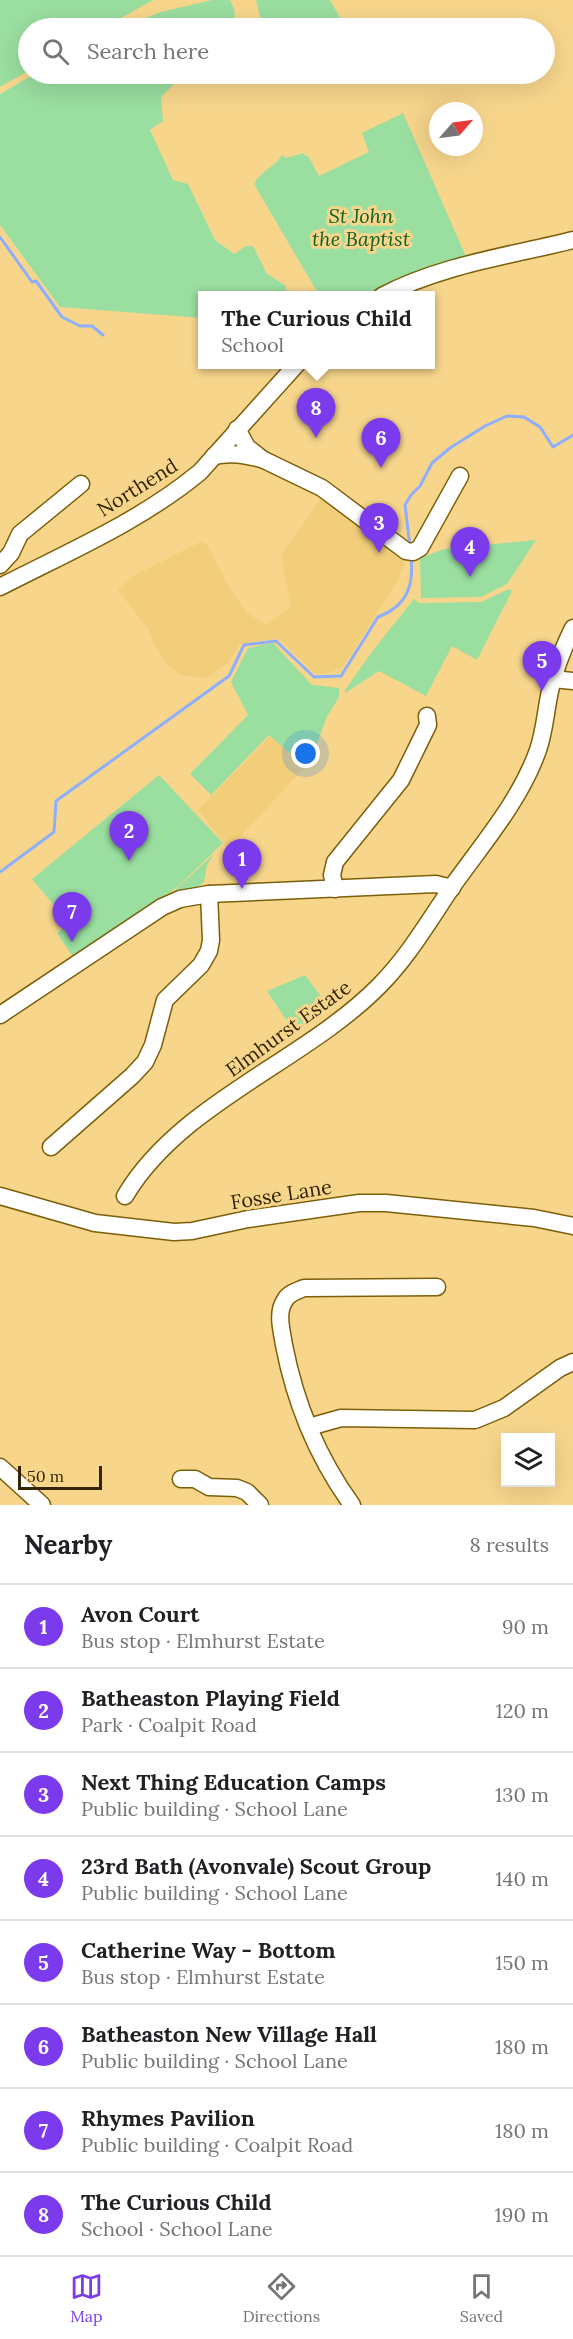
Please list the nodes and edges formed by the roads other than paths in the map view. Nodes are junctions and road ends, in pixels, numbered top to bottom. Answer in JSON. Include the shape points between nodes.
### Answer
{"nodes":[{"id":1,"x":573,"y":240,"type":"edge"},
{"id":2,"x":391,"y":291,"type":"edge"},
{"id":3,"x":292,"y":369,"type":"edge"},
{"id":4,"x":237,"y":429,"type":"junction"},
{"id":5,"x":214,"y":456,"type":"junction"},
{"id":6,"x":262,"y":459,"type":"junction"},
{"id":7,"x":460,"y":476,"type":"dead end"},
{"id":8,"x":81,"y":484,"type":"dead end"},
{"id":9,"x":0,"y":564,"type":"edge"},
{"id":10,"x":0,"y":587,"type":"edge"},
{"id":11,"x":573,"y":628,"type":"edge"},
{"id":12,"x":553,"y":679,"type":"junction"},
{"id":13,"x":573,"y":681,"type":"edge"},
{"id":14,"x":427,"y":716,"type":"dead end"},
{"id":15,"x":452,"y":888,"type":"junction"},
{"id":16,"x":335,"y":889,"type":"junction"},
{"id":17,"x":209,"y":894,"type":"junction"},
{"id":18,"x":0,"y":1015,"type":"edge"},
{"id":19,"x":51,"y":1146,"type":"dead end"},
{"id":20,"x":132,"y":1192,"type":"dead end"},
{"id":21,"x":0,"y":1196,"type":"edge"},
{"id":22,"x":573,"y":1227,"type":"edge"},
{"id":23,"x":437,"y":1287,"type":"dead end"},
{"id":24,"x":573,"y":1362,"type":"edge"},
{"id":25,"x":309,"y":1427,"type":"junction"},
{"id":26,"x":0,"y":1467,"type":"edge"},
{"id":27,"x":191,"y":1475,"type":"dead end"},
{"id":28,"x":35,"y":1503,"type":"edge"},
{"id":29,"x":260,"y":1505,"type":"edge"},
{"id":30,"x":352,"y":1505,"type":"edge"}],
"edges":[{"from":1,"to":2,"type":"street","via":[[466,265]]},
{"from":3,"to":4,"type":"street","name":"Northend"},
{"from":4,"to":5,"type":"street","name":"Northend"},
{"from":4,"to":6,"type":"street","via":[[248,447]]},
{"from":5,"to":6,"type":"street","via":[[242,454]]},
{"from":5,"to":10,"type":"street","name":"Northend","via":[[183,486],[144,512]]},
{"from":6,"to":7,"type":"street","via":[[322,488],[410,551],[420,548]]},
{"from":8,"to":9,"type":"street","via":[[20,534],[11,553]]},
{"from":11,"to":12,"type":"street","name":"Elmhurst Estate"},
{"from":12,"to":13,"type":"street"},
{"from":12,"to":15,"type":"street","name":"Elmhurst Estate","via":[[539,748],[528,775]]},
{"from":14,"to":16,"type":"street","via":[[429,725],[401,780],[335,862]]},
{"from":15,"to":16,"type":"street","via":[[436,884]]},
{"from":15,"to":20,"type":"street","name":"Elmhurst Estate","via":[[409,952],[377,988],[344,1016],[189,1125],[152,1160]]},
{"from":16,"to":17,"type":"street"},
{"from":17,"to":18,"type":"street","via":[[180,898],[162,907]]},
{"from":17,"to":19,"type":"street","via":[[209,951],[201,965],[165,1000],[145,1062]]},
{"from":21,"to":22,"type":"street","name":"Fosse Lane","via":[[95,1223],[174,1232],[358,1203],[534,1218]]},
{"from":23,"to":25,"type":"street","via":[[304,1288],[284,1301],[280,1323],[290,1373]]},
{"from":24,"to":25,"type":"street","via":[[504,1408],[475,1420],[341,1418]]},
{"from":25,"to":30,"type":"street"},
{"from":26,"to":28,"type":"street"},
{"from":27,"to":29,"type":"street","via":[[209,1487],[247,1492]]}]}
